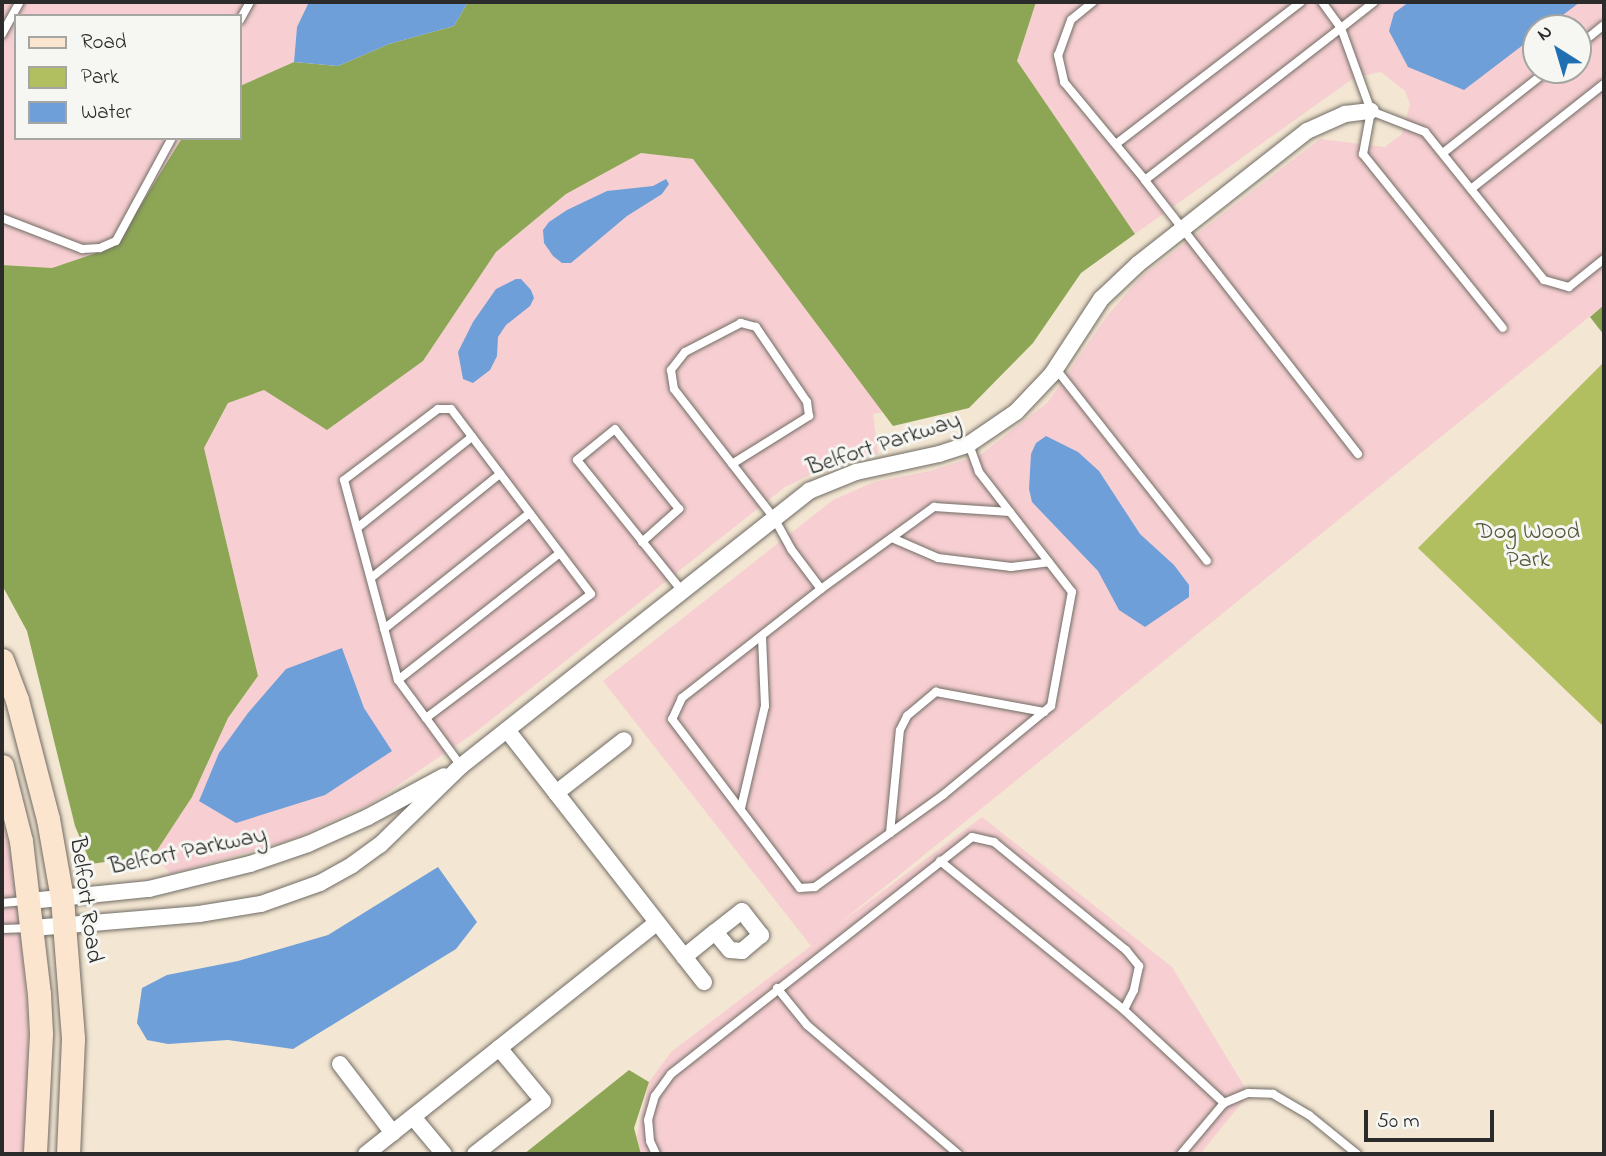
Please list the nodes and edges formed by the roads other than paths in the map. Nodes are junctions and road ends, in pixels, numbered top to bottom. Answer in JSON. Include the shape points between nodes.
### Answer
{"nodes":[{"id":1,"x":20,"y":2,"type":"edge"},
{"id":2,"x":1093,"y":2,"type":"edge"},
{"id":3,"x":1301,"y":2,"type":"edge"},
{"id":4,"x":1322,"y":2,"type":"edge"},
{"id":5,"x":1374,"y":2,"type":"edge"},
{"id":6,"x":1341,"y":28,"type":"junction"},
{"id":7,"x":2,"y":34,"type":"edge"},
{"id":8,"x":1530,"y":84,"type":"edge"},
{"id":9,"x":1604,"y":84,"type":"edge"},
{"id":10,"x":1371,"y":111,"type":"junction"},
{"id":11,"x":171,"y":140,"type":"edge"},
{"id":12,"x":1116,"y":144,"type":"junction"},
{"id":13,"x":1443,"y":153,"type":"junction"},
{"id":14,"x":1145,"y":180,"type":"junction"},
{"id":15,"x":1471,"y":189,"type":"junction"},
{"id":16,"x":2,"y":218,"type":"edge"},
{"id":17,"x":1182,"y":229,"type":"junction"},
{"id":18,"x":1604,"y":259,"type":"edge"},
{"id":19,"x":1503,"y":328,"type":"dead end"},
{"id":20,"x":1056,"y":369,"type":"junction"},
{"id":21,"x":472,"y":437,"type":"junction"},
{"id":22,"x":968,"y":444,"type":"junction"},
{"id":23,"x":1358,"y":454,"type":"dead end"},
{"id":24,"x":732,"y":464,"type":"junction"},
{"id":25,"x":500,"y":474,"type":"junction"},
{"id":26,"x":1010,"y":512,"type":"junction"},
{"id":27,"x":530,"y":513,"type":"junction"},
{"id":28,"x":774,"y":518,"type":"junction"},
{"id":29,"x":357,"y":528,"type":"junction"},
{"id":30,"x":892,"y":538,"type":"junction"},
{"id":31,"x":642,"y":541,"type":"junction"},
{"id":32,"x":559,"y":553,"type":"junction"},
{"id":33,"x":1207,"y":561,"type":"dead end"},
{"id":34,"x":1049,"y":562,"type":"junction"},
{"id":35,"x":371,"y":578,"type":"junction"},
{"id":36,"x":821,"y":589,"type":"junction"},
{"id":37,"x":681,"y":591,"type":"junction"},
{"id":38,"x":384,"y":629,"type":"junction"},
{"id":39,"x":762,"y":638,"type":"junction"},
{"id":40,"x":2,"y":660,"type":"edge"},
{"id":41,"x":398,"y":680,"type":"junction"},
{"id":42,"x":1044,"y":712,"type":"junction"},
{"id":43,"x":426,"y":719,"type":"junction"},
{"id":44,"x":507,"y":730,"type":"junction"},
{"id":45,"x":624,"y":740,"type":"dead end"},
{"id":46,"x":2,"y":766,"type":"edge"},
{"id":47,"x":461,"y":766,"type":"junction"},
{"id":48,"x":556,"y":793,"type":"junction"},
{"id":49,"x":741,"y":808,"type":"junction"},
{"id":50,"x":890,"y":833,"type":"junction"},
{"id":51,"x":940,"y":861,"type":"junction"},
{"id":52,"x":62,"y":898,"type":"junction"},
{"id":53,"x":30,"y":901,"type":"junction"},
{"id":54,"x":2,"y":904,"type":"edge"},
{"id":55,"x":656,"y":923,"type":"junction"},
{"id":56,"x":66,"y":925,"type":"junction"},
{"id":57,"x":33,"y":928,"type":"junction"},
{"id":58,"x":2,"y":929,"type":"edge"},
{"id":59,"x":715,"y":932,"type":"dead end"},
{"id":60,"x":684,"y":957,"type":"junction"},
{"id":61,"x":704,"y":982,"type":"dead end"},
{"id":62,"x":777,"y":988,"type":"junction"},
{"id":63,"x":1124,"y":1010,"type":"junction"},
{"id":64,"x":499,"y":1048,"type":"junction"},
{"id":65,"x":340,"y":1064,"type":"dead end"},
{"id":66,"x":1224,"y":1103,"type":"junction"},
{"id":67,"x":413,"y":1117,"type":"junction"},
{"id":68,"x":393,"y":1133,"type":"junction"},
{"id":69,"x":35,"y":1154,"type":"edge"},
{"id":70,"x":68,"y":1154,"type":"edge"},
{"id":71,"x":366,"y":1154,"type":"edge"},
{"id":72,"x":444,"y":1154,"type":"edge"},
{"id":73,"x":475,"y":1154,"type":"edge"},
{"id":74,"x":656,"y":1154,"type":"edge"},
{"id":75,"x":958,"y":1154,"type":"edge"},
{"id":76,"x":1181,"y":1154,"type":"edge"},
{"id":77,"x":1357,"y":1154,"type":"edge"}],
"edges":[{"from":1,"to":7,"type":"lane"},
{"from":2,"to":12,"type":"lane","via":[[1071,20],[1058,55],[1065,82]]},
{"from":3,"to":12,"type":"lane"},
{"from":4,"to":6,"type":"lane"},
{"from":5,"to":6,"type":"lane"},
{"from":6,"to":10,"type":"lane"},
{"from":6,"to":14,"type":"lane"},
{"from":8,"to":13,"type":"lane"},
{"from":9,"to":15,"type":"lane"},
{"from":10,"to":13,"type":"lane","via":[[1426,132]]},
{"from":10,"to":17,"type":"street","name":"Belfort Parkway","via":[[1345,114],[1307,131]]},
{"from":10,"to":19,"type":"lane","via":[[1363,155]]},
{"from":11,"to":16,"type":"lane","via":[[116,241],[82,249]]},
{"from":12,"to":14,"type":"lane"},
{"from":13,"to":15,"type":"lane"},
{"from":14,"to":17,"type":"lane"},
{"from":15,"to":18,"type":"lane","via":[[1544,280],[1569,287]]},
{"from":17,"to":20,"type":"street","name":"Belfort Parkway","via":[[1101,299]]},
{"from":17,"to":23,"type":"lane"},
{"from":20,"to":22,"type":"street","name":"Belfort Parkway","via":[[1016,412]]},
{"from":20,"to":33,"type":"lane"},
{"from":21,"to":25,"type":"lane"},
{"from":21,"to":29,"type":"lane"},
{"from":21,"to":29,"type":"lane","via":[[451,410],[438,409],[344,480]]},
{"from":22,"to":26,"type":"lane","via":[[979,472]]},
{"from":22,"to":28,"type":"street","name":"Belfort Parkway","via":[[829,481]]},
{"from":24,"to":24,"type":"lane","via":[[674,389],[671,370],[685,352],[741,323],[756,327],[807,402],[809,416]]},
{"from":24,"to":28,"type":"lane"},
{"from":25,"to":27,"type":"lane"},
{"from":25,"to":35,"type":"lane"},
{"from":26,"to":30,"type":"lane","via":[[934,507]]},
{"from":26,"to":34,"type":"lane"},
{"from":27,"to":32,"type":"lane"},
{"from":27,"to":38,"type":"lane"},
{"from":28,"to":36,"type":"lane"},
{"from":28,"to":37,"type":"street","name":"Belfort Parkway"},
{"from":29,"to":35,"type":"lane"},
{"from":30,"to":34,"type":"lane","via":[[938,558],[1011,567]]},
{"from":30,"to":36,"type":"lane"},
{"from":31,"to":31,"type":"lane","via":[[577,460],[615,429],[678,509]]},
{"from":31,"to":37,"type":"lane"},
{"from":32,"to":41,"type":"lane"},
{"from":32,"to":43,"type":"lane","via":[[591,594]]},
{"from":34,"to":42,"type":"lane","via":[[1072,592],[1051,706]]},
{"from":35,"to":38,"type":"lane"},
{"from":36,"to":39,"type":"lane"},
{"from":37,"to":44,"type":"street","name":"Belfort Parkway"},
{"from":38,"to":41,"type":"lane"},
{"from":39,"to":49,"type":"lane","via":[[765,706]]},
{"from":39,"to":49,"type":"lane","via":[[682,698],[671,719]]},
{"from":40,"to":52,"type":"street","name":"Belfort Road","via":[[48,819]]},
{"from":41,"to":43,"type":"lane"},
{"from":42,"to":50,"type":"lane"},
{"from":42,"to":50,"type":"lane","via":[[936,692],[907,716],[900,730]]},
{"from":43,"to":47,"type":"lane"},
{"from":44,"to":47,"type":"street","name":"Belfort Parkway"},
{"from":44,"to":48,"type":"street"},
{"from":45,"to":48,"type":"street"},
{"from":46,"to":53,"type":"street"},
{"from":47,"to":52,"type":"street","name":"Belfort Parkway","via":[[368,817],[279,855],[149,888]]},
{"from":47,"to":56,"type":"street","name":"Belfort Parkway","via":[[380,845],[293,895],[200,914]]},
{"from":48,"to":55,"type":"street"},
{"from":49,"to":50,"type":"lane","via":[[800,888],[815,887]]},
{"from":51,"to":62,"type":"lane"},
{"from":51,"to":63,"type":"lane"},
{"from":51,"to":63,"type":"lane","via":[[972,837],[994,842],[1126,950],[1139,966]]},
{"from":52,"to":53,"type":"street","name":"Belfort Parkway"},
{"from":52,"to":56,"type":"street","name":"Belfort Road"},
{"from":53,"to":54,"type":"lane"},
{"from":53,"to":57,"type":"street"},
{"from":55,"to":60,"type":"street"},
{"from":55,"to":64,"type":"street"},
{"from":56,"to":57,"type":"street","name":"Belfort Parkway"},
{"from":56,"to":70,"type":"street","name":"Belfort Road","via":[[74,1050]]},
{"from":57,"to":58,"type":"lane"},
{"from":57,"to":69,"type":"street","via":[[41,1034]]},
{"from":59,"to":60,"type":"street"},
{"from":60,"to":61,"type":"street"},
{"from":62,"to":74,"type":"lane","via":[[671,1074],[655,1096],[648,1120]]},
{"from":62,"to":75,"type":"lane","via":[[807,1025]]},
{"from":63,"to":66,"type":"lane"},
{"from":64,"to":67,"type":"street"},
{"from":64,"to":73,"type":"street","via":[[543,1101]]},
{"from":65,"to":68,"type":"street"},
{"from":66,"to":76,"type":"lane"},
{"from":66,"to":77,"type":"lane","via":[[1248,1093],[1273,1094],[1309,1115]]},
{"from":67,"to":68,"type":"street"},
{"from":67,"to":72,"type":"street"},
{"from":68,"to":71,"type":"street"}]}
